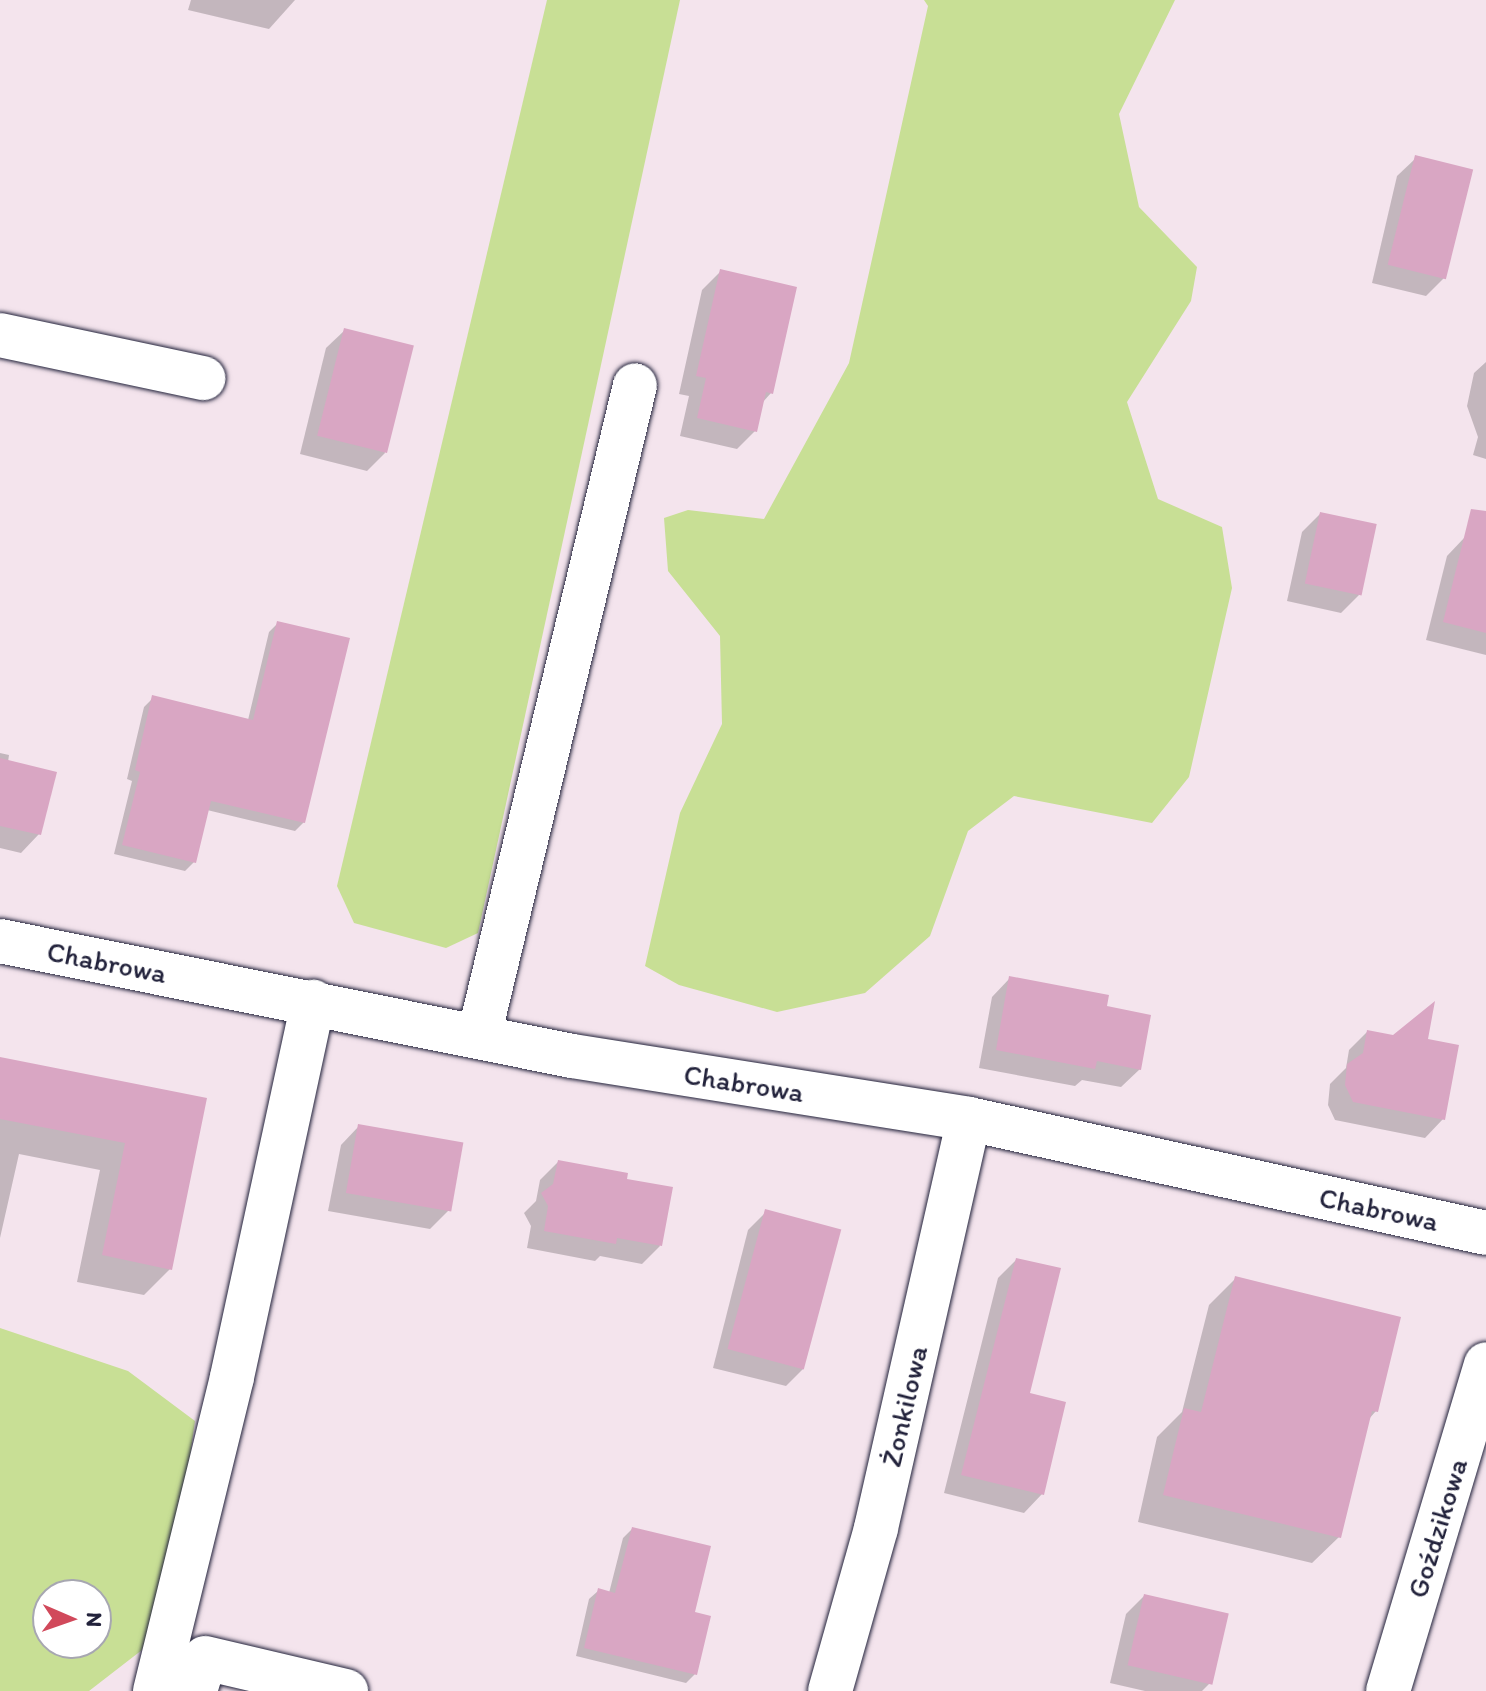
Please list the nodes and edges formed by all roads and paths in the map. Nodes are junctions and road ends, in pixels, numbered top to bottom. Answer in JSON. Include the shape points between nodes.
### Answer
{"nodes":[{"id":1,"x":0,"y":335,"type":"edge"},
{"id":2,"x":203,"y":378,"type":"dead end"},
{"id":3,"x":635,"y":385,"type":"dead end"},
{"id":4,"x":0,"y":941,"type":"edge"},
{"id":5,"x":313,"y":1002,"type":"junction"},
{"id":6,"x":479,"y":1036,"type":"junction"},
{"id":7,"x":969,"y":1119,"type":"junction"},
{"id":8,"x":1486,"y":1233,"type":"edge"},
{"id":9,"x":1486,"y":1364,"type":"edge"},
{"id":10,"x":155,"y":1691,"type":"edge"},
{"id":11,"x":195,"y":1691,"type":"edge"},
{"id":12,"x":346,"y":1691,"type":"edge"},
{"id":13,"x":830,"y":1691,"type":"edge"},
{"id":14,"x":1388,"y":1691,"type":"edge"}],
"edges":[{"from":1,"to":2,"type":"street"},
{"from":3,"to":6,"type":"street"},
{"from":4,"to":5,"type":"street","name":"Chabrowa"},
{"from":5,"to":6,"type":"street","name":"Chabrowa"},
{"from":5,"to":10,"type":"street","via":[[232,1377]]},
{"from":6,"to":7,"type":"street","name":"Chabrowa","via":[[572,1056]]},
{"from":7,"to":8,"type":"street","name":"Chabrowa"},
{"from":7,"to":13,"type":"street","name":"Żonkilowa","via":[[876,1528]]},
{"from":9,"to":14,"type":"street","name":"Goździkowa"},
{"from":11,"to":12,"type":"street","via":[[205,1658]]}]}
